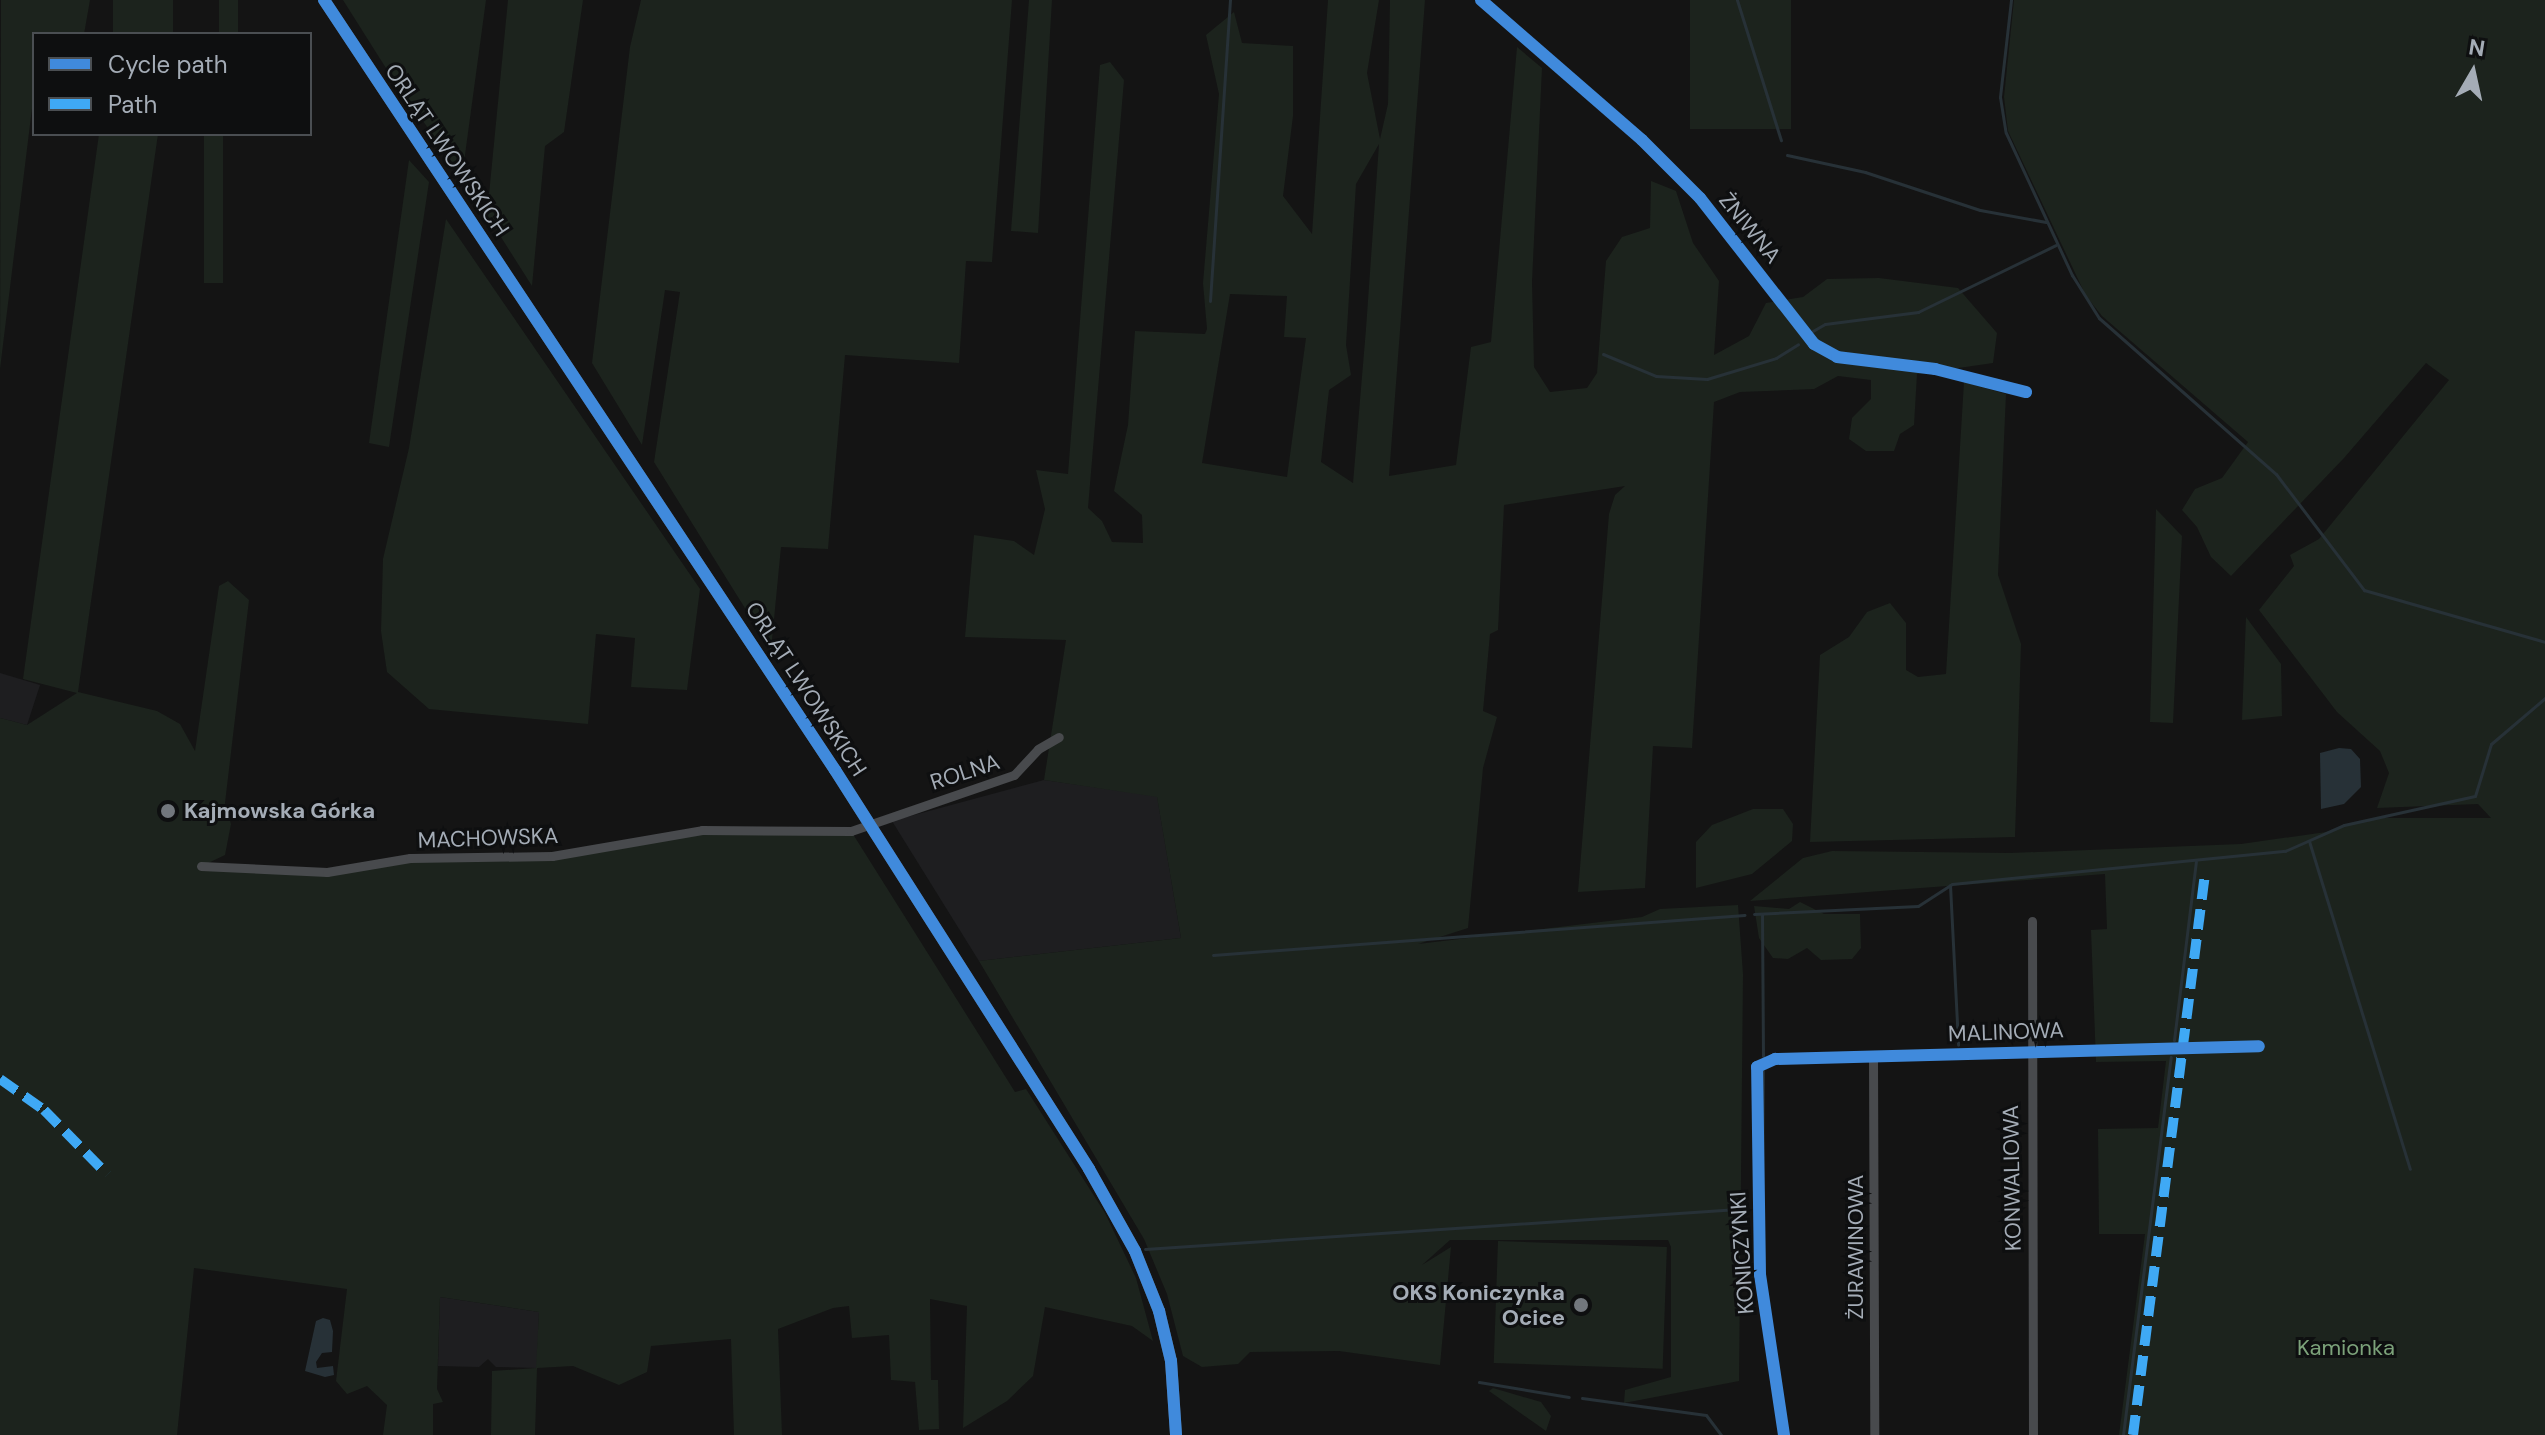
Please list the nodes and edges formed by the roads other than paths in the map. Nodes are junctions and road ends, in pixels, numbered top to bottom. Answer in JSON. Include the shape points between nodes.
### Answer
{"nodes":[{"id":1,"x":324,"y":0,"type":"edge"},
{"id":2,"x":1481,"y":0,"type":"edge"},
{"id":3,"x":2026,"y":392,"type":"dead end"},
{"id":4,"x":1059,"y":737,"type":"dead end"},
{"id":5,"x":869,"y":823,"type":"junction"},
{"id":6,"x":201,"y":866,"type":"dead end"},
{"id":7,"x":2032,"y":921,"type":"dead end"},
{"id":8,"x":2259,"y":1046,"type":"dead end"},
{"id":9,"x":2029,"y":1051,"type":"junction"},
{"id":10,"x":1873,"y":1058,"type":"junction"},
{"id":11,"x":1757,"y":1067,"type":"joint"},
{"id":12,"x":1176,"y":1435,"type":"edge"},
{"id":13,"x":1784,"y":1435,"type":"edge"},
{"id":14,"x":1874,"y":1435,"type":"edge"},
{"id":15,"x":2033,"y":1435,"type":"edge"}],
"edges":[{"from":1,"to":5,"type":"street","name":"ORLĄT LWOWSKICH"},
{"from":2,"to":3,"type":"street","name":"ŻNIWNA","via":[[1642,140],[1700,198],[1814,344],[1837,357],[1935,369]]},
{"from":4,"to":5,"type":"street","name":"ROLNA","via":[[1038,749],[1014,775]]},
{"from":5,"to":6,"type":"street","name":"MACHOWSKA","via":[[851,831],[702,830],[552,856],[410,858],[327,872]]},
{"from":5,"to":12,"type":"street","name":"ORLĄT LWOWSKICH","via":[[1041,1090],[1135,1251],[1167,1339]]},
{"from":7,"to":9,"type":"street","name":"KONWALIOWA"},
{"from":8,"to":9,"type":"street","name":"MALINOWA"},
{"from":9,"to":10,"type":"street","name":"MALINOWA"},
{"from":9,"to":15,"type":"street","name":"KONWALIOWA"},
{"from":10,"to":11,"type":"street","name":"MALINOWA","via":[[1775,1059]]},
{"from":10,"to":14,"type":"street","name":"ŻURAWINOWA"},
{"from":11,"to":13,"type":"street","name":"KONICZYNKI","via":[[1760,1275]]}]}
